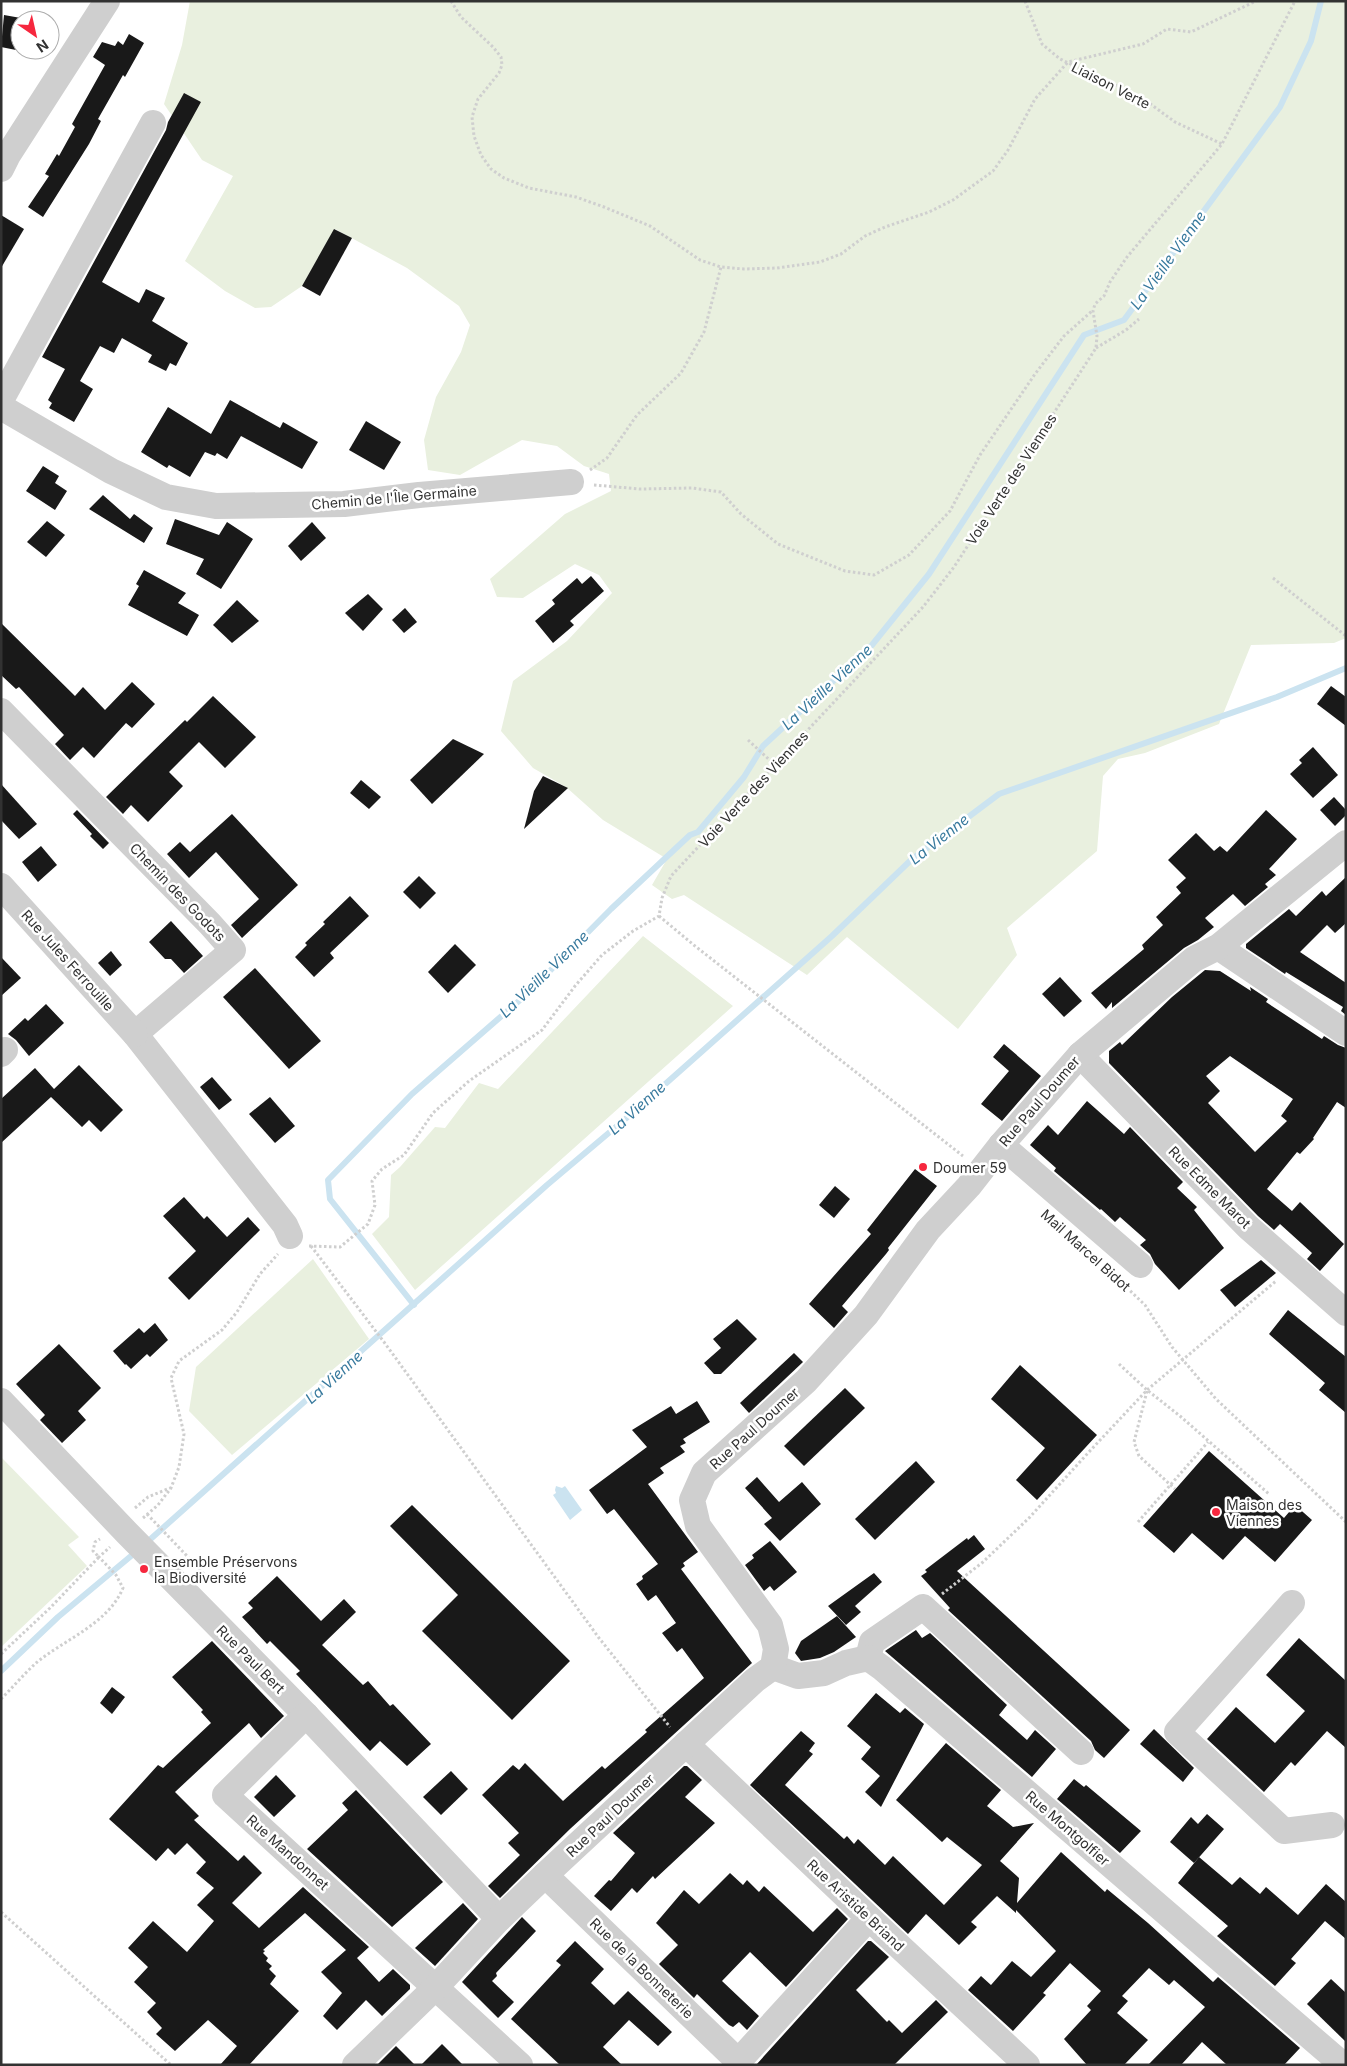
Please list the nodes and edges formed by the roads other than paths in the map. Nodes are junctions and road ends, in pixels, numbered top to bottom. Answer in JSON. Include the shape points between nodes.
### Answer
{"nodes":[{"id":1,"x":107,"y":1,"type":"edge"},
{"id":2,"x":153,"y":123,"type":"dead end"},
{"id":3,"x":1,"y":169,"type":"edge"},
{"id":4,"x":1,"y":400,"type":"edge"},
{"id":5,"x":1,"y":407,"type":"edge"},
{"id":6,"x":571,"y":482,"type":"road end"},
{"id":7,"x":1,"y":711,"type":"edge"},
{"id":8,"x":1346,"y":843,"type":"edge"},
{"id":9,"x":1,"y":886,"type":"edge"},
{"id":10,"x":1218,"y":947,"type":"junction"},
{"id":11,"x":1346,"y":1033,"type":"edge"},
{"id":12,"x":135,"y":1034,"type":"junction"},
{"id":13,"x":1080,"y":1055,"type":"junction"},
{"id":14,"x":1001,"y":1145,"type":"junction"},
{"id":15,"x":297,"y":1244,"type":"road end"},
{"id":16,"x":1140,"y":1266,"type":"dead end"},
{"id":17,"x":1346,"y":1313,"type":"edge"},
{"id":18,"x":1,"y":1401,"type":"edge"},
{"id":19,"x":1292,"y":1603,"type":"dead end"},
{"id":20,"x":868,"y":1658,"type":"junction"},
{"id":21,"x":773,"y":1667,"type":"junction"},
{"id":22,"x":306,"y":1715,"type":"junction"},
{"id":23,"x":686,"y":1744,"type":"junction"},
{"id":24,"x":1082,"y":1752,"type":"dead end"},
{"id":25,"x":1332,"y":1824,"type":"dead end"},
{"id":26,"x":545,"y":1875,"type":"junction"},
{"id":27,"x":869,"y":1918,"type":"junction"},
{"id":28,"x":499,"y":1920,"type":"junction"},
{"id":29,"x":436,"y":1987,"type":"junction"},
{"id":30,"x":736,"y":2063,"type":"edge"},
{"id":31,"x":355,"y":2065,"type":"edge"},
{"id":32,"x":520,"y":2065,"type":"edge"},
{"id":33,"x":1027,"y":2065,"type":"edge"},
{"id":34,"x":1343,"y":2065,"type":"edge"}],
"edges":[{"from":1,"to":3,"type":"street"},
{"from":2,"to":4,"type":"street"},
{"from":5,"to":6,"type":"street","name":"Chemin de l'Île Germaine","via":[[111,471],[166,497],[216,506],[344,504]]},
{"from":7,"to":12,"type":"street","name":"Chemin des Godots","via":[[203,916],[232,950]]},
{"from":8,"to":10,"type":"street","name":"Rue Paul Doumer"},
{"from":9,"to":12,"type":"street","name":"Rue Jules Ferrouille"},
{"from":10,"to":11,"type":"street"},
{"from":10,"to":13,"type":"street","name":"Rue Paul Doumer","via":[[1194,960]]},
{"from":12,"to":15,"type":"street"},
{"from":13,"to":14,"type":"street","name":"Rue Paul Doumer"},
{"from":13,"to":17,"type":"street","name":"Rue Edme Marot","via":[[1248,1227]]},
{"from":14,"to":16,"type":"street"},
{"from":14,"to":21,"type":"street","name":"Rue Paul Doumer","via":[[976,1164],[969,1186],[928,1230],[866,1315],[806,1381],[704,1473],[692,1500],[698,1526],[770,1625],[776,1649]]},
{"from":18,"to":22,"type":"street","name":"Rue Paul Bert"},
{"from":19,"to":25,"type":"street","via":[[1177,1732],[1284,1831]]},
{"from":20,"to":21,"type":"street","via":[[824,1673],[798,1676]]},
{"from":20,"to":24,"type":"street","via":[[872,1642],[922,1607]]},
{"from":20,"to":34,"type":"street","name":"Rue Montgolfier"},
{"from":21,"to":23,"type":"street","name":"Rue Paul Doumer"},
{"from":22,"to":28,"type":"street","name":"Rue Paul Bert"},
{"from":22,"to":29,"type":"street","name":"Rue Mandonnet","via":[[225,1795]]},
{"from":23,"to":26,"type":"street","name":"Rue Paul Doumer"},
{"from":23,"to":27,"type":"street","name":"Rue Aristide Briand"},
{"from":26,"to":28,"type":"street","name":"Rue Paul Doumer"},
{"from":26,"to":30,"type":"street","name":"Rue de la Bonneterie"},
{"from":27,"to":30,"type":"street","name":"Rue de la Bonneterie"},
{"from":27,"to":33,"type":"street","name":"Rue Aristide Briand"},
{"from":28,"to":29,"type":"street","name":"Rue Paul Doumer"},
{"from":29,"to":31,"type":"street","name":"Rue Paul Doumer"},
{"from":29,"to":32,"type":"street"}]}
